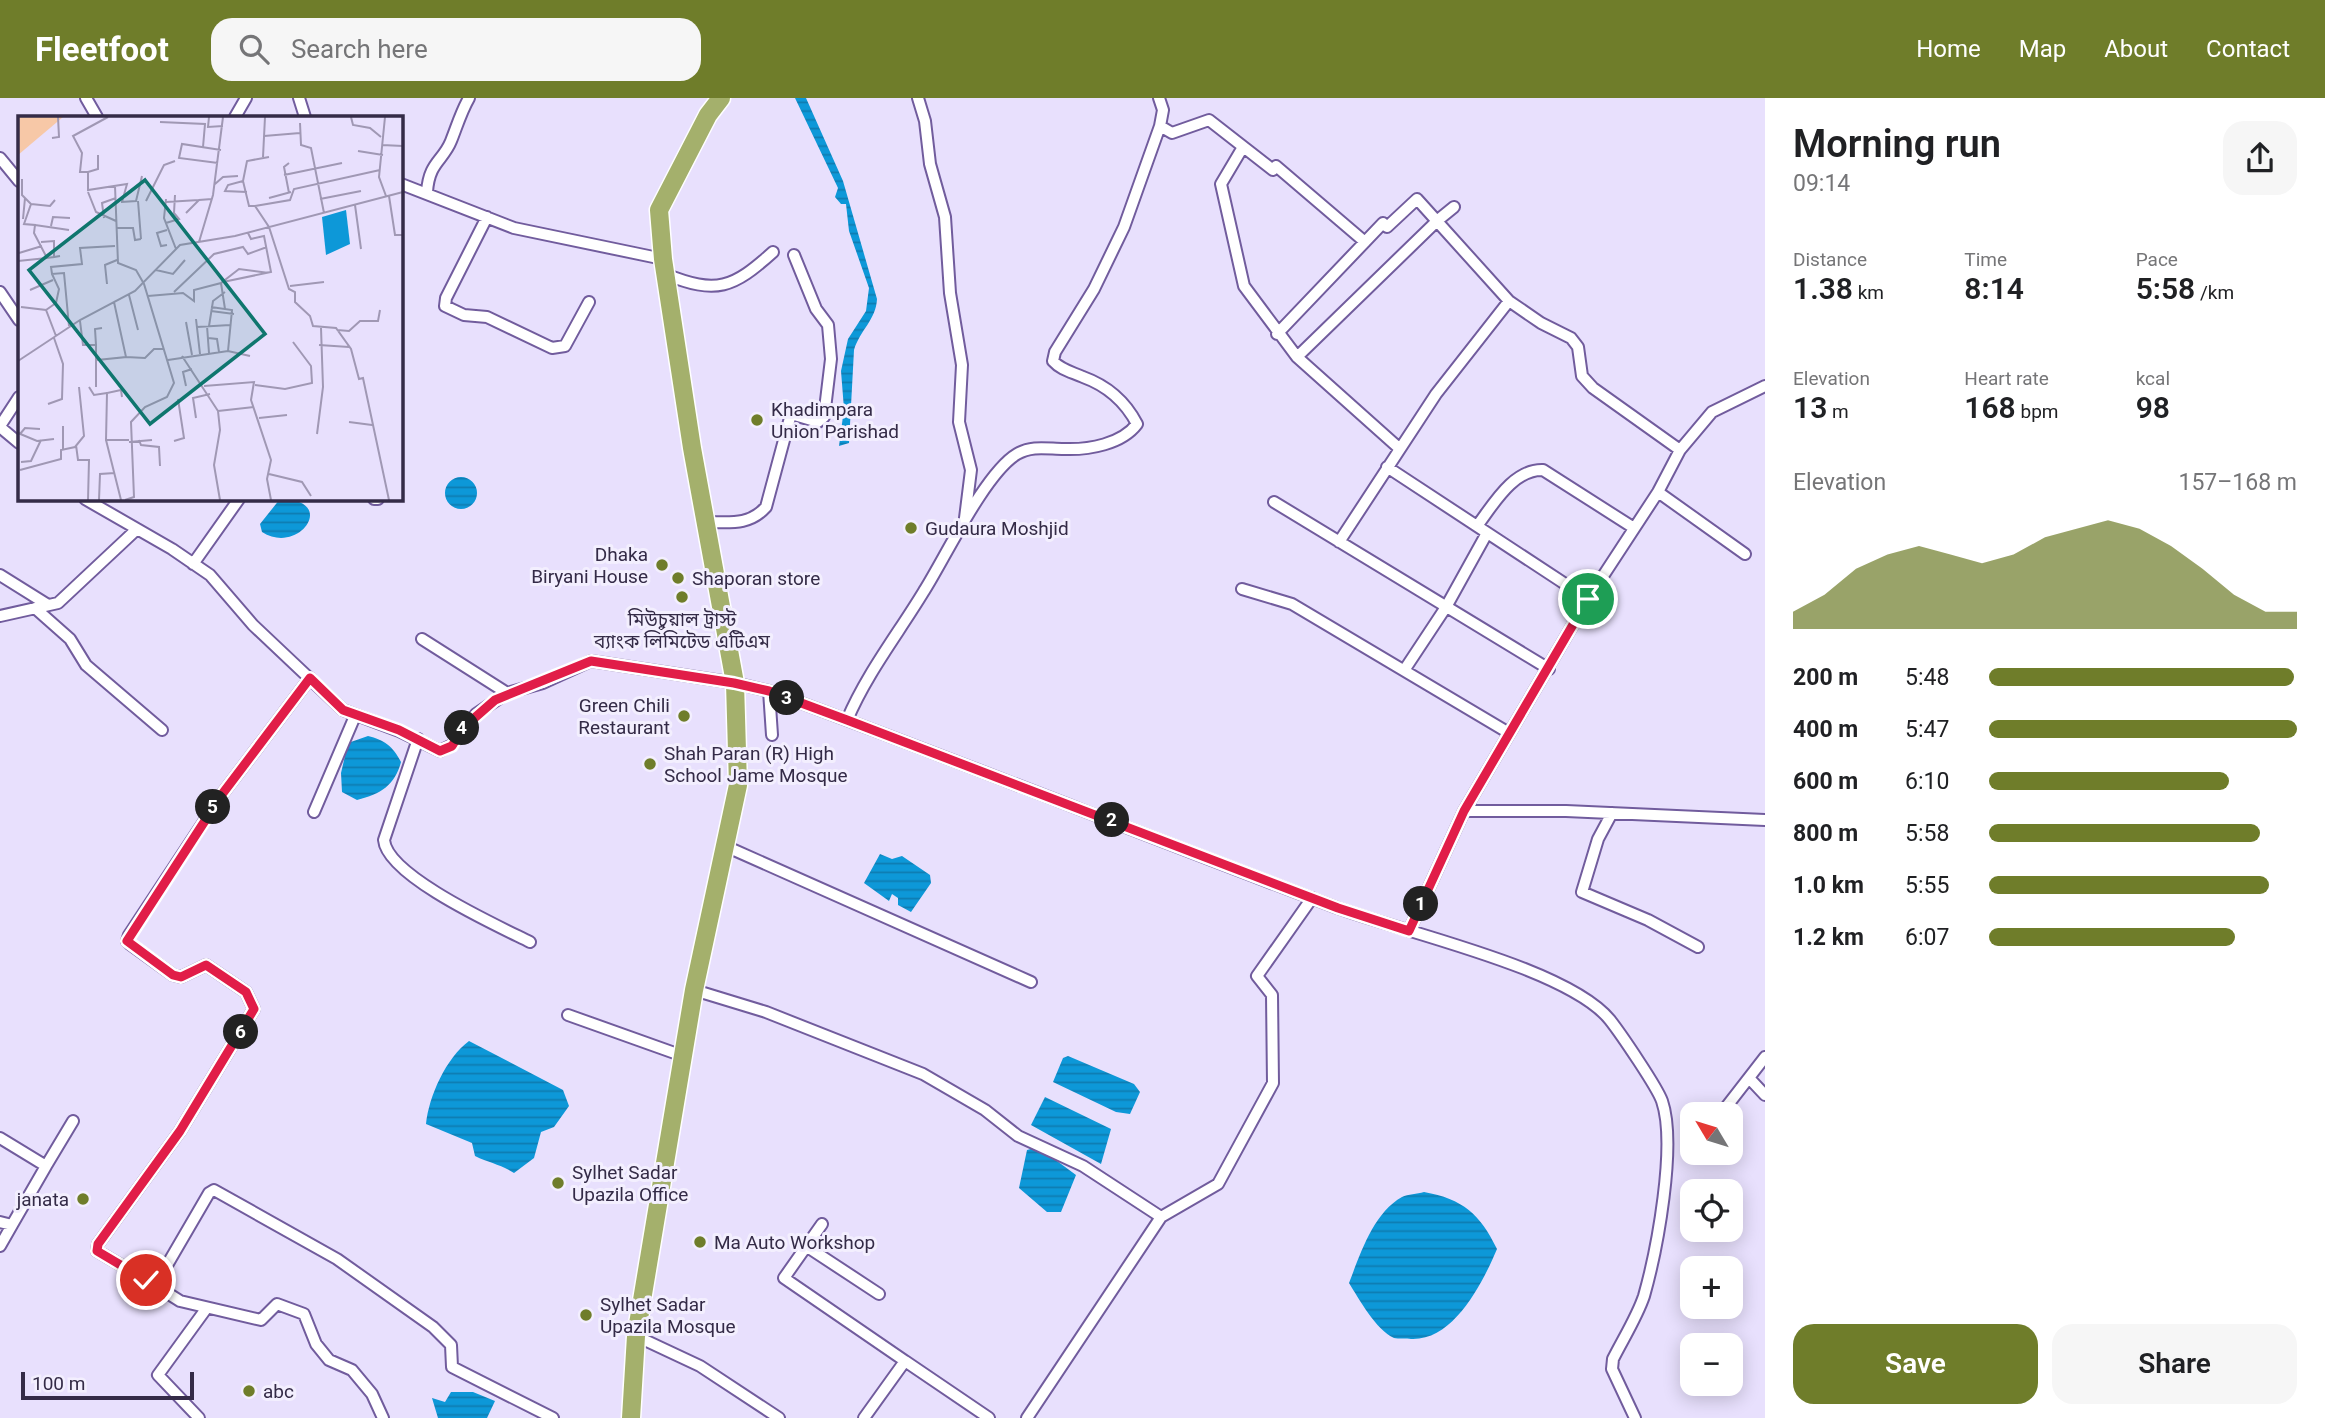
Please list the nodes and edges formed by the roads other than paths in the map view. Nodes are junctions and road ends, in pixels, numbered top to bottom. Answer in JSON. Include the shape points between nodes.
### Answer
{"nodes":[{"id":1,"x":86,"y":98,"type":"edge"},
{"id":2,"x":246,"y":98,"type":"edge"},
{"id":3,"x":299,"y":98,"type":"edge"},
{"id":4,"x":469,"y":98,"type":"edge"},
{"id":5,"x":722,"y":98,"type":"edge"},
{"id":6,"x":918,"y":98,"type":"edge"},
{"id":7,"x":1159,"y":98,"type":"edge"},
{"id":8,"x":1171,"y":98,"type":"edge"},
{"id":9,"x":1163,"y":110,"type":"junction"},
{"id":10,"x":96,"y":116,"type":"edge"},
{"id":11,"x":236,"y":116,"type":"edge"},
{"id":12,"x":305,"y":116,"type":"edge"},
{"id":13,"x":1160,"y":126,"type":"junction"},
{"id":14,"x":1242,"y":146,"type":"junction"},
{"id":15,"x":0,"y":158,"type":"edge"},
{"id":16,"x":18,"y":179,"type":"edge"},
{"id":17,"x":402,"y":184,"type":"edge"},
{"id":18,"x":427,"y":192,"type":"junction"},
{"id":19,"x":1454,"y":207,"type":"dead end"},
{"id":20,"x":487,"y":217,"type":"junction"},
{"id":21,"x":1438,"y":220,"type":"junction"},
{"id":22,"x":1365,"y":242,"type":"junction"},
{"id":23,"x":773,"y":252,"type":"dead end"},
{"id":24,"x":794,"y":255,"type":"dead end"},
{"id":25,"x":664,"y":267,"type":"junction"},
{"id":26,"x":0,"y":292,"type":"edge"},
{"id":27,"x":1509,"y":301,"type":"junction"},
{"id":28,"x":589,"y":302,"type":"dead end"},
{"id":29,"x":18,"y":319,"type":"edge"},
{"id":30,"x":1277,"y":334,"type":"junction"},
{"id":31,"x":1297,"y":357,"type":"junction"},
{"id":32,"x":1765,"y":386,"type":"edge"},
{"id":33,"x":18,"y":399,"type":"edge"},
{"id":34,"x":0,"y":426,"type":"edge"},
{"id":35,"x":18,"y":442,"type":"edge"},
{"id":36,"x":1400,"y":449,"type":"junction"},
{"id":37,"x":1680,"y":450,"type":"junction"},
{"id":38,"x":1387,"y":467,"type":"junction"},
{"id":39,"x":1658,"y":492,"type":"junction"},
{"id":40,"x":88,"y":500,"type":"edge"},
{"id":41,"x":238,"y":500,"type":"edge"},
{"id":42,"x":1274,"y":502,"type":"dead end"},
{"id":43,"x":964,"y":521,"type":"junction"},
{"id":44,"x":706,"y":522,"type":"junction"},
{"id":45,"x":1476,"y":526,"type":"junction"},
{"id":46,"x":1634,"y":528,"type":"junction"},
{"id":47,"x":137,"y":529,"type":"junction"},
{"id":48,"x":1487,"y":533,"type":"junction"},
{"id":49,"x":1339,"y":542,"type":"junction"},
{"id":50,"x":1745,"y":554,"type":"dead end"},
{"id":51,"x":193,"y":564,"type":"junction"},
{"id":52,"x":0,"y":575,"type":"edge"},
{"id":53,"x":1242,"y":589,"type":"dead end"},
{"id":54,"x":1588,"y":599,"type":"junction"},
{"id":55,"x":48,"y":605,"type":"junction"},
{"id":56,"x":1446,"y":607,"type":"junction"},
{"id":57,"x":35,"y":608,"type":"junction"},
{"id":58,"x":0,"y":617,"type":"edge"},
{"id":59,"x":422,"y":639,"type":"dead end"},
{"id":60,"x":1405,"y":669,"type":"junction"},
{"id":61,"x":1549,"y":669,"type":"junction"},
{"id":62,"x":310,"y":678,"type":"junction"},
{"id":63,"x":734,"y":683,"type":"junction"},
{"id":64,"x":769,"y":691,"type":"junction"},
{"id":65,"x":507,"y":693,"type":"junction"},
{"id":66,"x":355,"y":716,"type":"junction"},
{"id":67,"x":847,"y":720,"type":"junction"},
{"id":68,"x":162,"y":730,"type":"dead end"},
{"id":69,"x":1508,"y":733,"type":"junction"},
{"id":70,"x":772,"y":735,"type":"dead end"},
{"id":71,"x":418,"y":739,"type":"junction"},
{"id":72,"x":1464,"y":811,"type":"junction"},
{"id":73,"x":314,"y":812,"type":"dead end"},
{"id":74,"x":1612,"y":813,"type":"junction"},
{"id":75,"x":1765,"y":821,"type":"edge"},
{"id":76,"x":725,"y":846,"type":"junction"},
{"id":77,"x":1312,"y":898,"type":"junction"},
{"id":78,"x":1409,"y":931,"type":"junction"},
{"id":79,"x":530,"y":942,"type":"dead end"},
{"id":80,"x":1698,"y":947,"type":"dead end"},
{"id":81,"x":1031,"y":982,"type":"dead end"},
{"id":82,"x":694,"y":990,"type":"junction"},
{"id":83,"x":568,"y":1015,"type":"dead end"},
{"id":84,"x":683,"y":1056,"type":"junction"},
{"id":85,"x":1765,"y":1057,"type":"edge"},
{"id":86,"x":1749,"y":1079,"type":"junction"},
{"id":87,"x":1765,"y":1095,"type":"edge"},
{"id":88,"x":1730,"y":1102,"type":"edge"},
{"id":89,"x":73,"y":1121,"type":"dead end"},
{"id":90,"x":0,"y":1138,"type":"edge"},
{"id":91,"x":46,"y":1166,"type":"junction"},
{"id":92,"x":1161,"y":1217,"type":"junction"},
{"id":93,"x":6,"y":1223,"type":"edge"},
{"id":94,"x":822,"y":1224,"type":"dead end"},
{"id":95,"x":0,"y":1246,"type":"edge"},
{"id":96,"x":806,"y":1247,"type":"junction"},
{"id":97,"x":153,"y":1284,"type":"junction"},
{"id":98,"x":879,"y":1294,"type":"dead end"},
{"id":99,"x":206,"y":1309,"type":"junction"},
{"id":100,"x":636,"y":1336,"type":"junction"},
{"id":101,"x":905,"y":1361,"type":"junction"},
{"id":102,"x":199,"y":1418,"type":"edge"},
{"id":103,"x":383,"y":1418,"type":"edge"},
{"id":104,"x":553,"y":1418,"type":"edge"},
{"id":105,"x":631,"y":1418,"type":"edge"},
{"id":106,"x":779,"y":1418,"type":"edge"},
{"id":107,"x":864,"y":1418,"type":"edge"},
{"id":108,"x":989,"y":1418,"type":"edge"},
{"id":109,"x":1027,"y":1418,"type":"edge"},
{"id":110,"x":1635,"y":1418,"type":"edge"}],
"edges":[{"from":1,"to":10,"type":"street"},
{"from":2,"to":11,"type":"street"},
{"from":3,"to":12,"type":"street"},
{"from":4,"to":18,"type":"street","via":[[450,144],[433,166]]},
{"from":5,"to":25,"type":"highway","via":[[659,210]]},
{"from":6,"to":43,"type":"street","via":[[945,217],[950,293],[962,365],[960,422],[971,470]]},
{"from":7,"to":9,"type":"street"},
{"from":8,"to":9,"type":"street"},
{"from":9,"to":13,"type":"street"},
{"from":13,"to":14,"type":"street","via":[[1171,133],[1209,120]]},
{"from":13,"to":43,"type":"street","via":[[1124,227],[1053,361],[1113,393],[1137,424],[1128,436],[1115,442],[1066,450],[1027,449],[1014,455]]},
{"from":14,"to":22,"type":"street","via":[[1273,170],[1276,166]]},
{"from":14,"to":30,"type":"street","via":[[1221,184],[1244,286]]},
{"from":15,"to":16,"type":"street"},
{"from":17,"to":18,"type":"street"},
{"from":18,"to":20,"type":"street"},
{"from":19,"to":21,"type":"street"},
{"from":20,"to":25,"type":"street"},
{"from":20,"to":28,"type":"street","via":[[445,306],[464,315],[487,317],[561,349]]},
{"from":21,"to":22,"type":"street","via":[[1414,200]]},
{"from":21,"to":27,"type":"street"},
{"from":21,"to":31,"type":"street"},
{"from":22,"to":30,"type":"street"},
{"from":23,"to":25,"type":"street","via":[[748,274],[711,288]]},
{"from":24,"to":44,"type":"street","via":[[816,309],[828,325],[831,359],[824,417],[818,422],[791,414],[766,507],[757,517],[749,522]]},
{"from":25,"to":44,"type":"highway"},
{"from":26,"to":29,"type":"street"},
{"from":27,"to":36,"type":"street","via":[[1476,339]]},
{"from":27,"to":37,"type":"street","via":[[1571,338],[1578,346],[1582,376],[1593,388]]},
{"from":30,"to":31,"type":"street"},
{"from":31,"to":36,"type":"street"},
{"from":32,"to":37,"type":"street","via":[[1712,411]]},
{"from":33,"to":34,"type":"street"},
{"from":34,"to":35,"type":"street"},
{"from":36,"to":38,"type":"street"},
{"from":37,"to":39,"type":"street"},
{"from":38,"to":45,"type":"street"},
{"from":38,"to":49,"type":"street"},
{"from":39,"to":46,"type":"street"},
{"from":39,"to":50,"type":"street"},
{"from":40,"to":47,"type":"street"},
{"from":41,"to":51,"type":"street"},
{"from":42,"to":49,"type":"street"},
{"from":43,"to":67,"type":"street","via":[[902,628],[863,683]]},
{"from":44,"to":63,"type":"highway"},
{"from":45,"to":46,"type":"street","via":[[1509,486],[1537,469]]},
{"from":45,"to":48,"type":"street"},
{"from":46,"to":54,"type":"street"},
{"from":47,"to":51,"type":"street"},
{"from":47,"to":55,"type":"street","via":[[58,603]]},
{"from":48,"to":54,"type":"street"},
{"from":48,"to":56,"type":"street"},
{"from":49,"to":56,"type":"street"},
{"from":51,"to":62,"type":"street","via":[[210,575],[253,625]]},
{"from":52,"to":55,"type":"street"},
{"from":53,"to":60,"type":"street","via":[[1292,604]]},
{"from":54,"to":61,"type":"street"},
{"from":55,"to":57,"type":"street"},
{"from":56,"to":60,"type":"street"},
{"from":56,"to":61,"type":"street"},
{"from":57,"to":58,"type":"street"},
{"from":57,"to":68,"type":"street","via":[[70,639],[86,666]]},
{"from":59,"to":65,"type":"street"},
{"from":60,"to":69,"type":"street"},
{"from":61,"to":69,"type":"street"},
{"from":62,"to":66,"type":"street","via":[[333,703]]},
{"from":62,"to":97,"type":"street","via":[[216,803],[127,941],[173,975],[181,977],[206,965],[246,992],[254,1009],[180,1131],[98,1244],[97,1251]]},
{"from":63,"to":64,"type":"street"},
{"from":63,"to":65,"type":"street","via":[[591,661]]},
{"from":63,"to":76,"type":"highway","via":[[738,785]]},
{"from":64,"to":67,"type":"street"},
{"from":64,"to":70,"type":"street"},
{"from":65,"to":71,"type":"street","via":[[476,714],[447,750]]},
{"from":66,"to":71,"type":"street"},
{"from":66,"to":73,"type":"street"},
{"from":67,"to":77,"type":"street"},
{"from":69,"to":72,"type":"street"},
{"from":71,"to":79,"type":"street","via":[[384,840],[388,855],[446,900]]},
{"from":72,"to":74,"type":"street"},
{"from":72,"to":78,"type":"street"},
{"from":74,"to":75,"type":"street"},
{"from":74,"to":80,"type":"street","via":[[1598,839],[1582,892]]},
{"from":76,"to":81,"type":"street"},
{"from":76,"to":82,"type":"highway"},
{"from":77,"to":78,"type":"street"},
{"from":77,"to":92,"type":"street","via":[[1257,976],[1272,995],[1273,1083],[1218,1184]]},
{"from":78,"to":110,"type":"street","via":[[1502,961],[1571,991],[1609,1018],[1662,1100],[1668,1145],[1659,1217],[1643,1298],[1612,1369]]},
{"from":82,"to":84,"type":"highway"},
{"from":82,"to":92,"type":"street","via":[[765,1012],[923,1074],[985,1110],[1018,1136],[1083,1166]]},
{"from":83,"to":84,"type":"street"},
{"from":84,"to":100,"type":"highway"},
{"from":85,"to":86,"type":"street"},
{"from":86,"to":87,"type":"street"},
{"from":86,"to":88,"type":"street"},
{"from":89,"to":91,"type":"street"},
{"from":90,"to":91,"type":"street"},
{"from":91,"to":93,"type":"street"},
{"from":92,"to":109,"type":"street"},
{"from":93,"to":95,"type":"street"},
{"from":94,"to":96,"type":"street"},
{"from":96,"to":98,"type":"street"},
{"from":96,"to":101,"type":"street","via":[[784,1278]]},
{"from":97,"to":99,"type":"street","via":[[180,1301]]},
{"from":97,"to":104,"type":"street","via":[[214,1190],[337,1259],[433,1327],[451,1345],[452,1367]]},
{"from":99,"to":102,"type":"street","via":[[158,1375]]},
{"from":99,"to":103,"type":"street","via":[[261,1320],[277,1304],[304,1314],[316,1344],[329,1360],[352,1370],[372,1394]]},
{"from":100,"to":105,"type":"highway"},
{"from":100,"to":106,"type":"street","via":[[700,1366]]},
{"from":101,"to":107,"type":"street"},
{"from":101,"to":108,"type":"street"}]}
